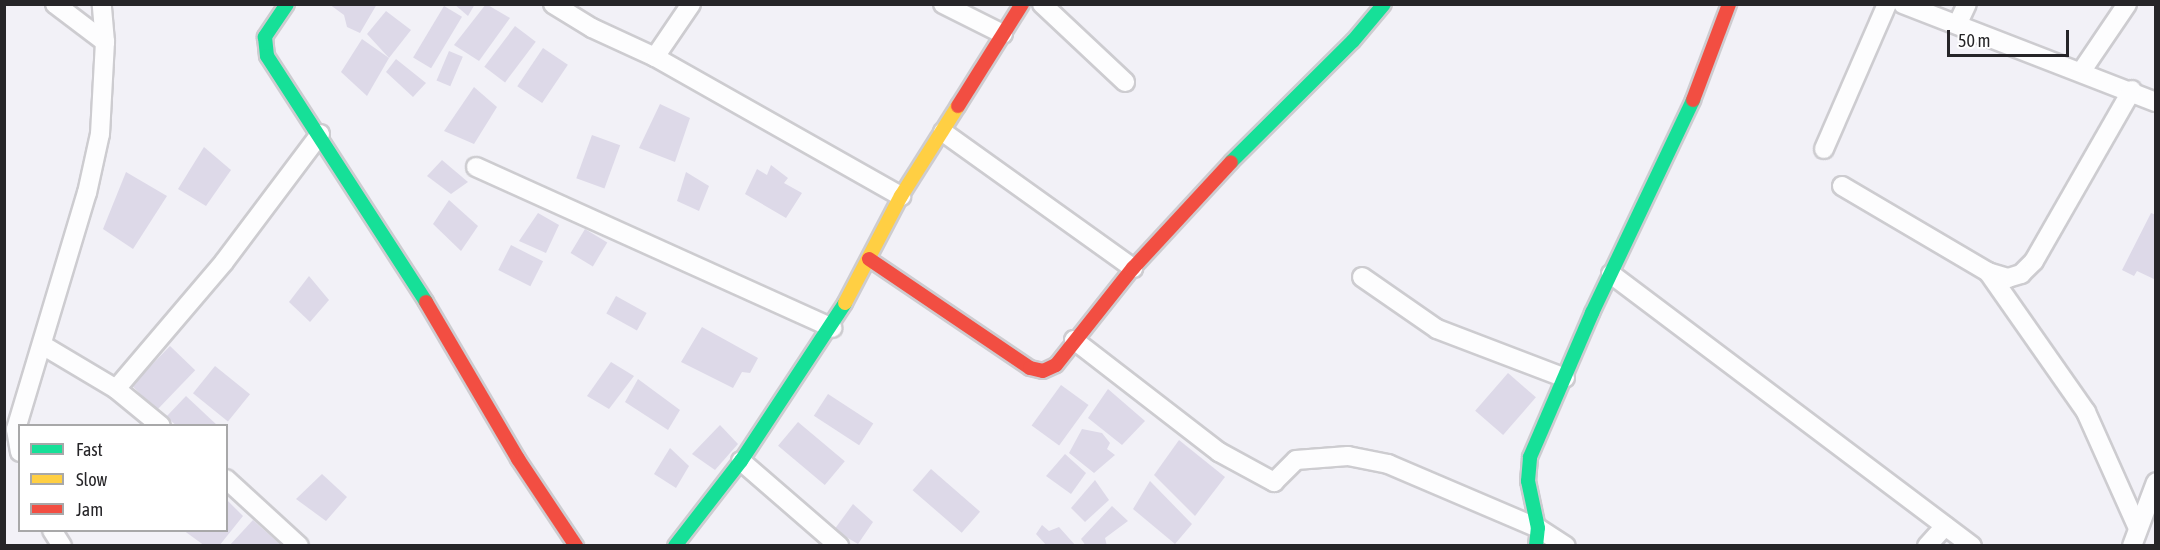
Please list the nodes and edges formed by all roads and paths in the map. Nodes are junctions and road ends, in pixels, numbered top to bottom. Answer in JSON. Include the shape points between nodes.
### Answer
{"nodes":[{"id":1,"x":55,"y":4,"type":"edge"},
{"id":2,"x":102,"y":4,"type":"edge"},
{"id":3,"x":287,"y":4,"type":"edge"},
{"id":4,"x":554,"y":4,"type":"edge"},
{"id":5,"x":691,"y":4,"type":"edge"},
{"id":6,"x":943,"y":4,"type":"edge"},
{"id":7,"x":1022,"y":4,"type":"edge"},
{"id":8,"x":1041,"y":4,"type":"edge"},
{"id":9,"x":1384,"y":4,"type":"edge"},
{"id":10,"x":1729,"y":4,"type":"edge"},
{"id":11,"x":1887,"y":4,"type":"edge"},
{"id":12,"x":1902,"y":4,"type":"edge"},
{"id":13,"x":1967,"y":4,"type":"edge"},
{"id":14,"x":2127,"y":4,"type":"edge"},
{"id":15,"x":1958,"y":23,"type":"junction"},
{"id":16,"x":1003,"y":34,"type":"junction"},
{"id":17,"x":105,"y":42,"type":"junction"},
{"id":18,"x":655,"y":57,"type":"junction"},
{"id":19,"x":2081,"y":72,"type":"junction"},
{"id":20,"x":1125,"y":82,"type":"dead end"},
{"id":21,"x":2132,"y":90,"type":"junction"},
{"id":22,"x":2156,"y":102,"type":"edge"},
{"id":23,"x":943,"y":132,"type":"junction"},
{"id":24,"x":320,"y":134,"type":"junction"},
{"id":25,"x":1824,"y":149,"type":"dead end"},
{"id":26,"x":476,"y":167,"type":"dead end"},
{"id":27,"x":1842,"y":186,"type":"dead end"},
{"id":28,"x":901,"y":196,"type":"junction"},
{"id":29,"x":869,"y":259,"type":"junction"},
{"id":30,"x":1133,"y":268,"type":"junction"},
{"id":31,"x":1989,"y":272,"type":"junction"},
{"id":32,"x":1611,"y":274,"type":"junction"},
{"id":33,"x":1362,"y":276,"type":"dead end"},
{"id":34,"x":832,"y":328,"type":"junction"},
{"id":35,"x":1074,"y":340,"type":"junction"},
{"id":36,"x":44,"y":345,"type":"junction"},
{"id":37,"x":1565,"y":378,"type":"junction"},
{"id":38,"x":116,"y":389,"type":"junction"},
{"id":39,"x":159,"y":424,"type":"edge"},
{"id":40,"x":18,"y":440,"type":"edge"},
{"id":41,"x":741,"y":461,"type":"junction"},
{"id":42,"x":228,"y":481,"type":"edge"},
{"id":43,"x":2156,"y":482,"type":"edge"},
{"id":44,"x":1946,"y":526,"type":"junction"},
{"id":45,"x":2137,"y":526,"type":"junction"},
{"id":46,"x":53,"y":532,"type":"edge"},
{"id":47,"x":1537,"y":537,"type":"edge"},
{"id":48,"x":62,"y":546,"type":"edge"},
{"id":49,"x":299,"y":546,"type":"edge"},
{"id":50,"x":576,"y":546,"type":"edge"},
{"id":51,"x":675,"y":546,"type":"edge"},
{"id":52,"x":839,"y":546,"type":"edge"},
{"id":53,"x":1566,"y":546,"type":"edge"},
{"id":54,"x":1927,"y":546,"type":"edge"},
{"id":55,"x":1972,"y":546,"type":"edge"},
{"id":56,"x":2132,"y":546,"type":"edge"}],
"edges":[{"from":1,"to":17,"type":"street"},
{"from":2,"to":17,"type":"street"},
{"from":3,"to":24,"type":"street","via":[[265,38],[267,56]]},
{"from":4,"to":18,"type":"street","via":[[592,28]]},
{"from":5,"to":18,"type":"street"},
{"from":6,"to":16,"type":"street"},
{"from":7,"to":16,"type":"street"},
{"from":8,"to":20,"type":"street"},
{"from":9,"to":30,"type":"street","via":[[1353,41],[1204,189]]},
{"from":10,"to":32,"type":"street","via":[[1706,73]]},
{"from":11,"to":25,"type":"street"},
{"from":12,"to":15,"type":"street"},
{"from":13,"to":15,"type":"street"},
{"from":14,"to":19,"type":"street"},
{"from":15,"to":19,"type":"street"},
{"from":16,"to":23,"type":"street"},
{"from":17,"to":36,"type":"street","via":[[98,144]]},
{"from":18,"to":28,"type":"street"},
{"from":19,"to":21,"type":"street"},
{"from":21,"to":22,"type":"street"},
{"from":21,"to":31,"type":"street","via":[[2034,261],[2021,274],[2008,278]]},
{"from":23,"to":28,"type":"street"},
{"from":23,"to":30,"type":"street"},
{"from":24,"to":38,"type":"street","via":[[224,262]]},
{"from":24,"to":50,"type":"street","via":[[360,203],[437,319],[518,459]]},
{"from":26,"to":34,"type":"street"},
{"from":27,"to":31,"type":"street"},
{"from":28,"to":29,"type":"street"},
{"from":29,"to":34,"type":"street"},
{"from":29,"to":35,"type":"street","via":[[1030,368],[1043,372],[1056,365]]},
{"from":30,"to":35,"type":"street"},
{"from":31,"to":45,"type":"street","via":[[2086,412]]},
{"from":32,"to":37,"type":"street"},
{"from":32,"to":44,"type":"street"},
{"from":33,"to":37,"type":"street","via":[[1437,329]]},
{"from":34,"to":41,"type":"street"},
{"from":35,"to":47,"type":"street","via":[[1219,452],[1274,482],[1296,460],[1348,456],[1388,464]]},
{"from":36,"to":38,"type":"street"},
{"from":36,"to":40,"type":"street","via":[[16,429]]},
{"from":37,"to":47,"type":"street","via":[[1530,457],[1528,481]]},
{"from":38,"to":39,"type":"street"},
{"from":41,"to":51,"type":"street"},
{"from":41,"to":52,"type":"street"},
{"from":42,"to":49,"type":"street"},
{"from":43,"to":45,"type":"street"},
{"from":44,"to":54,"type":"street"},
{"from":44,"to":55,"type":"street"},
{"from":45,"to":56,"type":"street"},
{"from":46,"to":48,"type":"street"},
{"from":47,"to":53,"type":"street"}]}
